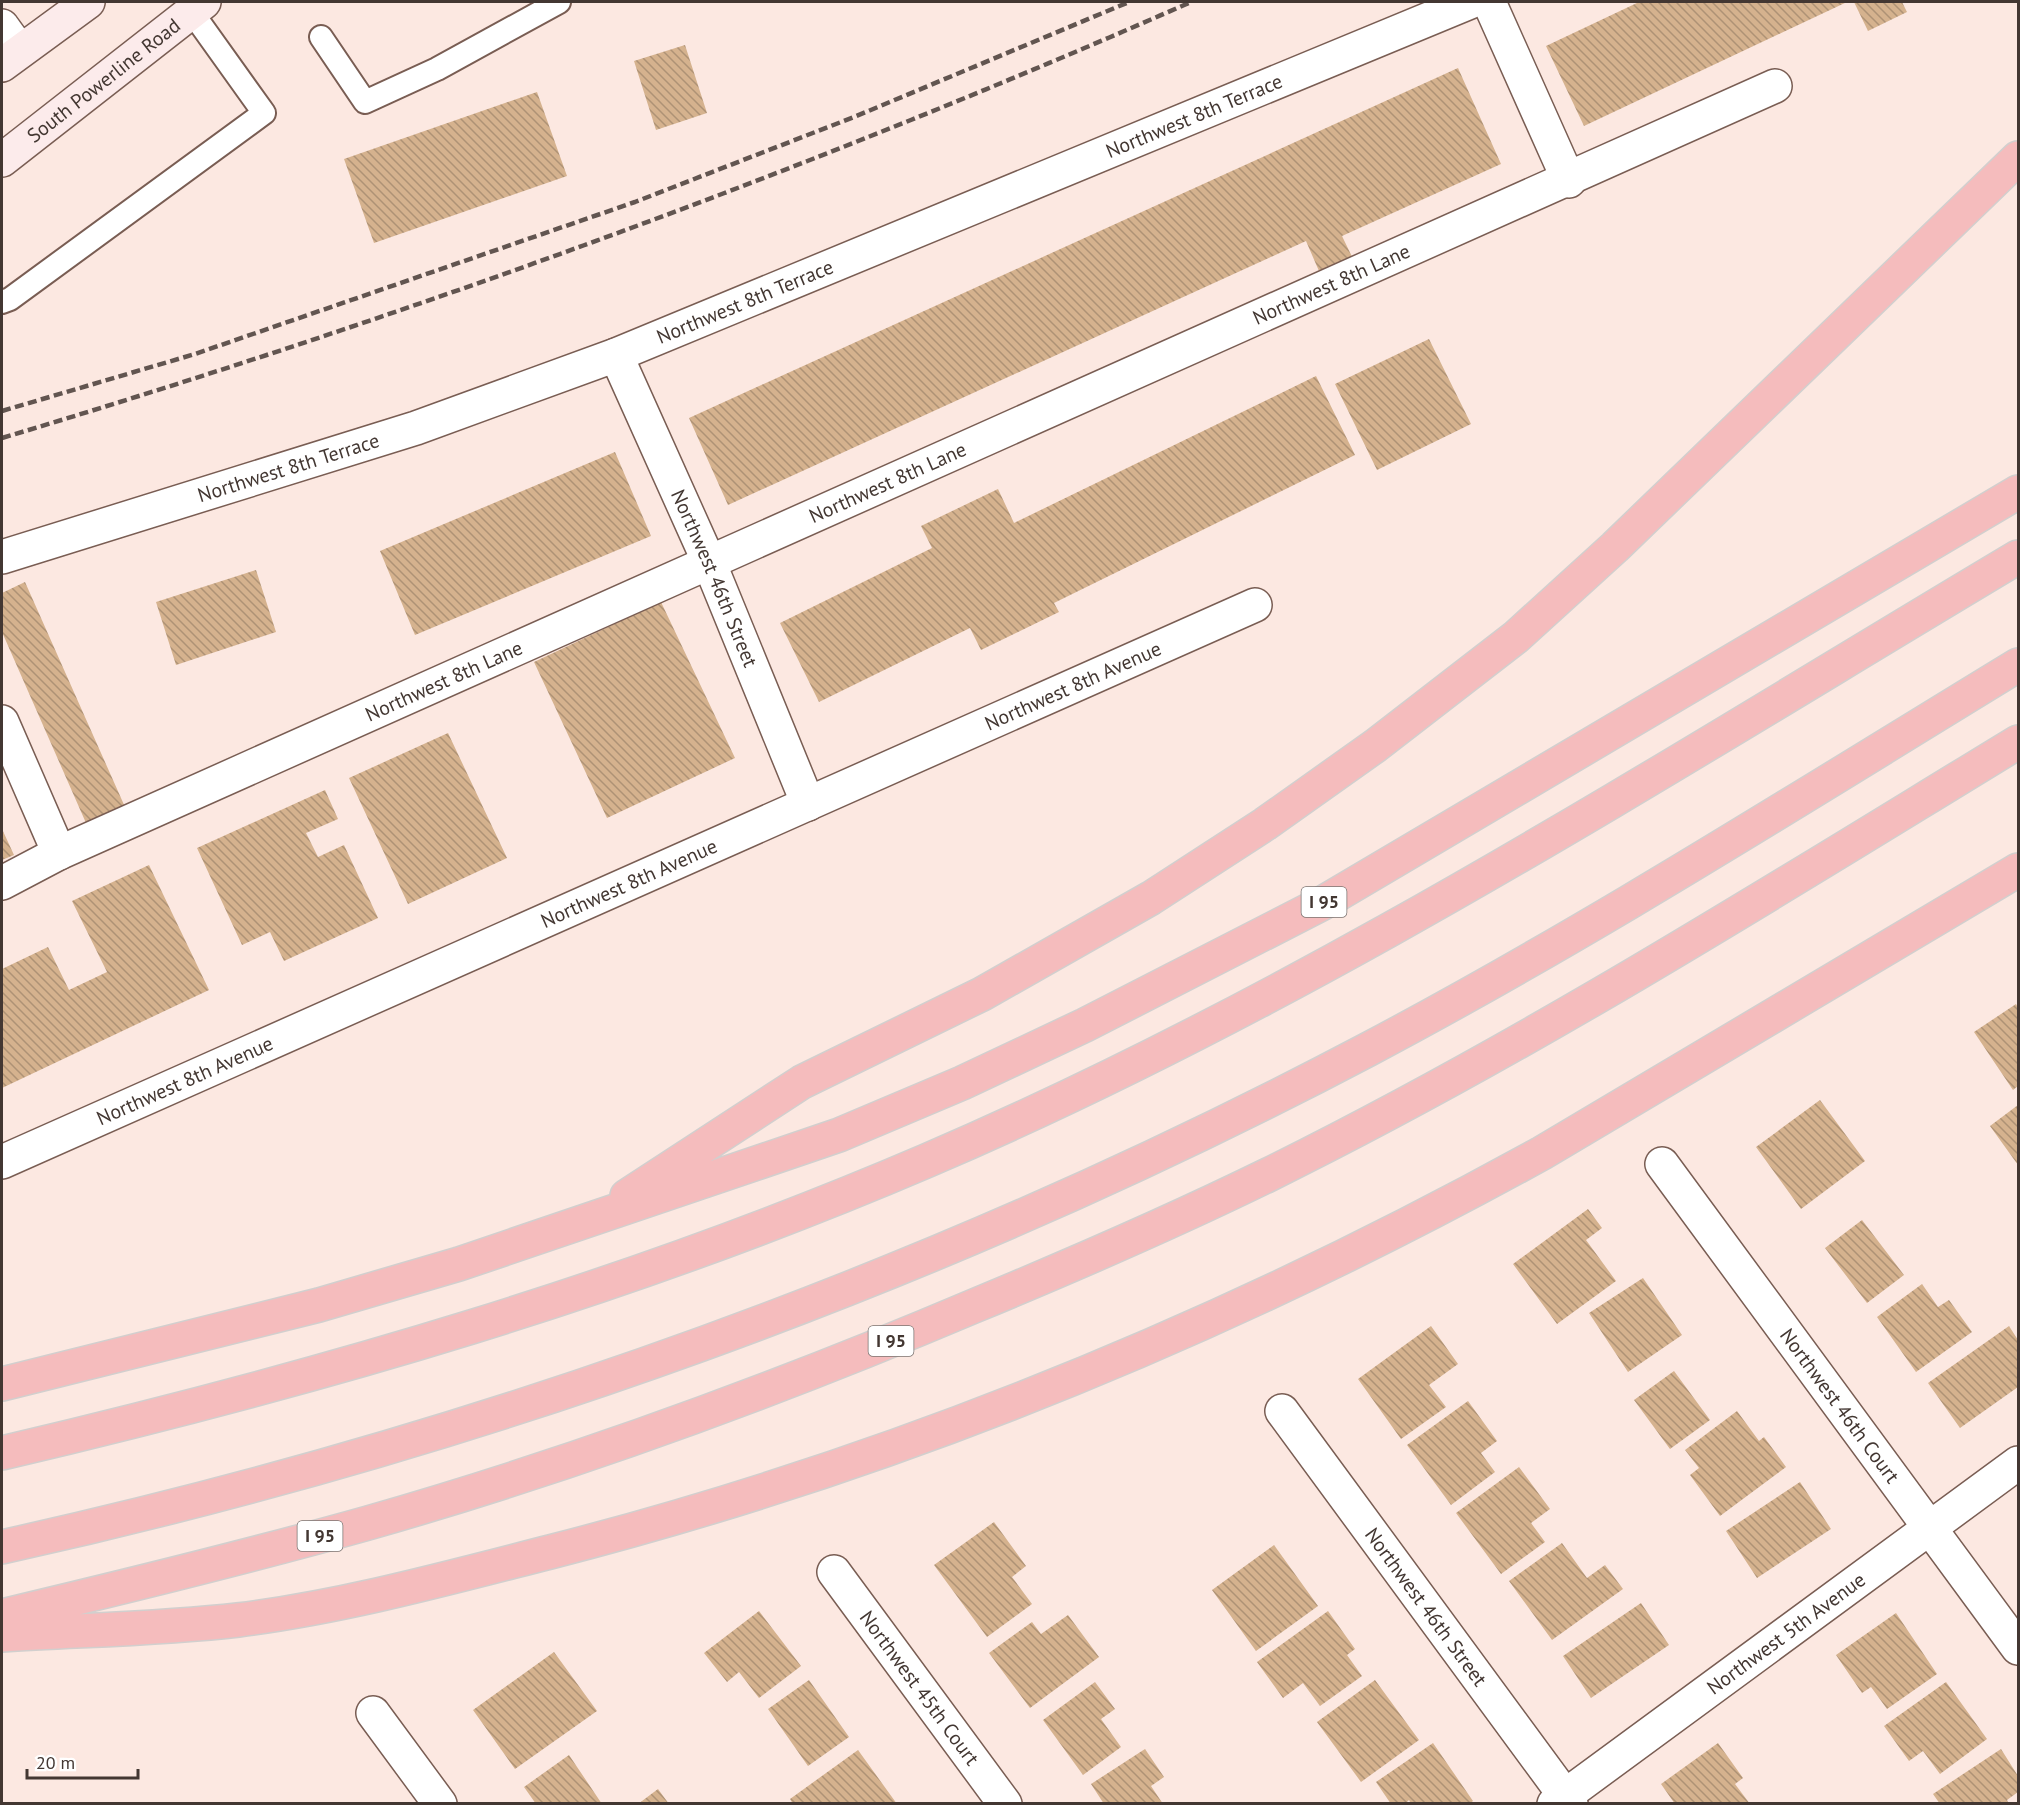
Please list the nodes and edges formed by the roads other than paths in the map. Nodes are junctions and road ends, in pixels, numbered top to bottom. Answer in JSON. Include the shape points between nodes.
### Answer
{"nodes":[{"id":1,"x":88,"y":2,"type":"edge"},
{"id":2,"x":559,"y":2,"type":"edge"},
{"id":3,"x":1470,"y":2,"type":"edge"},
{"id":4,"x":1489,"y":2,"type":"edge"},
{"id":5,"x":198,"y":6,"type":"edge"},
{"id":6,"x":321,"y":37,"type":"dead end"},
{"id":7,"x":8,"y":48,"type":"edge"},
{"id":8,"x":1775,"y":86,"type":"dead end"},
{"id":9,"x":2019,"y":158,"type":"edge"},
{"id":10,"x":2,"y":160,"type":"edge"},
{"id":11,"x":1569,"y":181,"type":"junction"},
{"id":12,"x":2,"y":302,"type":"edge"},
{"id":13,"x":616,"y":355,"type":"junction"},
{"id":14,"x":2019,"y":492,"type":"edge"},
{"id":15,"x":2,"y":557,"type":"edge"},
{"id":16,"x":2019,"y":558,"type":"edge"},
{"id":17,"x":709,"y":562,"type":"junction"},
{"id":18,"x":1255,"y":605,"type":"dead end"},
{"id":19,"x":2019,"y":665,"type":"edge"},
{"id":20,"x":2,"y":722,"type":"edge"},
{"id":21,"x":2019,"y":742,"type":"edge"},
{"id":22,"x":808,"y":804,"type":"junction"},
{"id":23,"x":59,"y":853,"type":"junction"},
{"id":24,"x":2019,"y":870,"type":"edge"},
{"id":25,"x":2,"y":883,"type":"edge"},
{"id":26,"x":2,"y":1162,"type":"edge"},
{"id":27,"x":1662,"y":1164,"type":"dead end"},
{"id":28,"x":585,"y":1223,"type":"junction"},
{"id":29,"x":2,"y":1384,"type":"edge"},
{"id":30,"x":1282,"y":1411,"type":"dead end"},
{"id":31,"x":2,"y":1453,"type":"edge"},
{"id":32,"x":2019,"y":1463,"type":"edge"},
{"id":33,"x":1930,"y":1528,"type":"junction"},
{"id":34,"x":2,"y":1547,"type":"edge"},
{"id":35,"x":834,"y":1572,"type":"dead end"},
{"id":36,"x":2,"y":1616,"type":"edge"},
{"id":37,"x":2,"y":1635,"type":"edge"},
{"id":38,"x":2019,"y":1648,"type":"edge"},
{"id":39,"x":373,"y":1713,"type":"dead end"},
{"id":40,"x":1563,"y":1801,"type":"edge"},
{"id":41,"x":440,"y":1803,"type":"edge"},
{"id":42,"x":1005,"y":1803,"type":"edge"}],
"edges":[{"from":1,"to":7,"type":"main road"},
{"from":2,"to":6,"type":"lane","via":[[437,69],[365,102]]},
{"from":3,"to":13,"type":"street","name":"Northwest 8th Terrace"},
{"from":4,"to":11,"type":"street"},
{"from":5,"to":10,"type":"main road","name":"South Powerline Road"},
{"from":5,"to":12,"type":"lane","via":[[264,113],[10,300]]},
{"from":8,"to":11,"type":"street","name":"Northwest 8th Lane"},
{"from":9,"to":28,"type":"highway","via":[[1607,555],[1516,636],[1375,746],[1151,898],[982,994],[802,1082]]},
{"from":11,"to":17,"type":"street","name":"Northwest 8th Lane"},
{"from":13,"to":15,"type":"street","name":"Northwest 8th Terrace","via":[[416,428]]},
{"from":13,"to":17,"type":"street","name":"Northwest 46th Street"},
{"from":14,"to":28,"type":"highway","number":"I 95","via":[[1436,838],[1203,966],[962,1083],[839,1135]]},
{"from":16,"to":31,"type":"highway","via":[[1410,920],[1172,1046],[928,1160],[672,1262],[527,1311],[267,1388]]},
{"from":17,"to":22,"type":"street","name":"Northwest 46th Street"},
{"from":17,"to":23,"type":"street","name":"Northwest 8th Lane"},
{"from":18,"to":22,"type":"street","name":"Northwest 8th Avenue"},
{"from":19,"to":34,"type":"highway","via":[[1478,990],[1237,1116],[994,1228],[741,1331],[611,1378],[226,1493]]},
{"from":20,"to":23,"type":"street"},
{"from":21,"to":36,"type":"highway","number":"I 95","via":[[1512,1047],[1288,1165],[1144,1234],[891,1342],[634,1438],[371,1522]]},
{"from":22,"to":26,"type":"street","name":"Northwest 8th Avenue"},
{"from":23,"to":25,"type":"street","name":"Northwest 8th Lane"},
{"from":24,"to":37,"type":"highway","via":[[1464,1196],[1218,1315],[951,1426],[682,1516],[439,1580],[238,1620]]},
{"from":27,"to":33,"type":"street","name":"Northwest 46th Court"},
{"from":28,"to":29,"type":"highway","number":"I 95","via":[[319,1305]]},
{"from":30,"to":40,"type":"street","name":"Northwest 46th Street"},
{"from":32,"to":33,"type":"street","name":"Northwest 5th Avenue"},
{"from":33,"to":38,"type":"street","name":"Northwest 46th Court"},
{"from":33,"to":40,"type":"street","name":"Northwest 5th Avenue"},
{"from":35,"to":42,"type":"street","name":"Northwest 45th Court"},
{"from":39,"to":41,"type":"street"}]}
